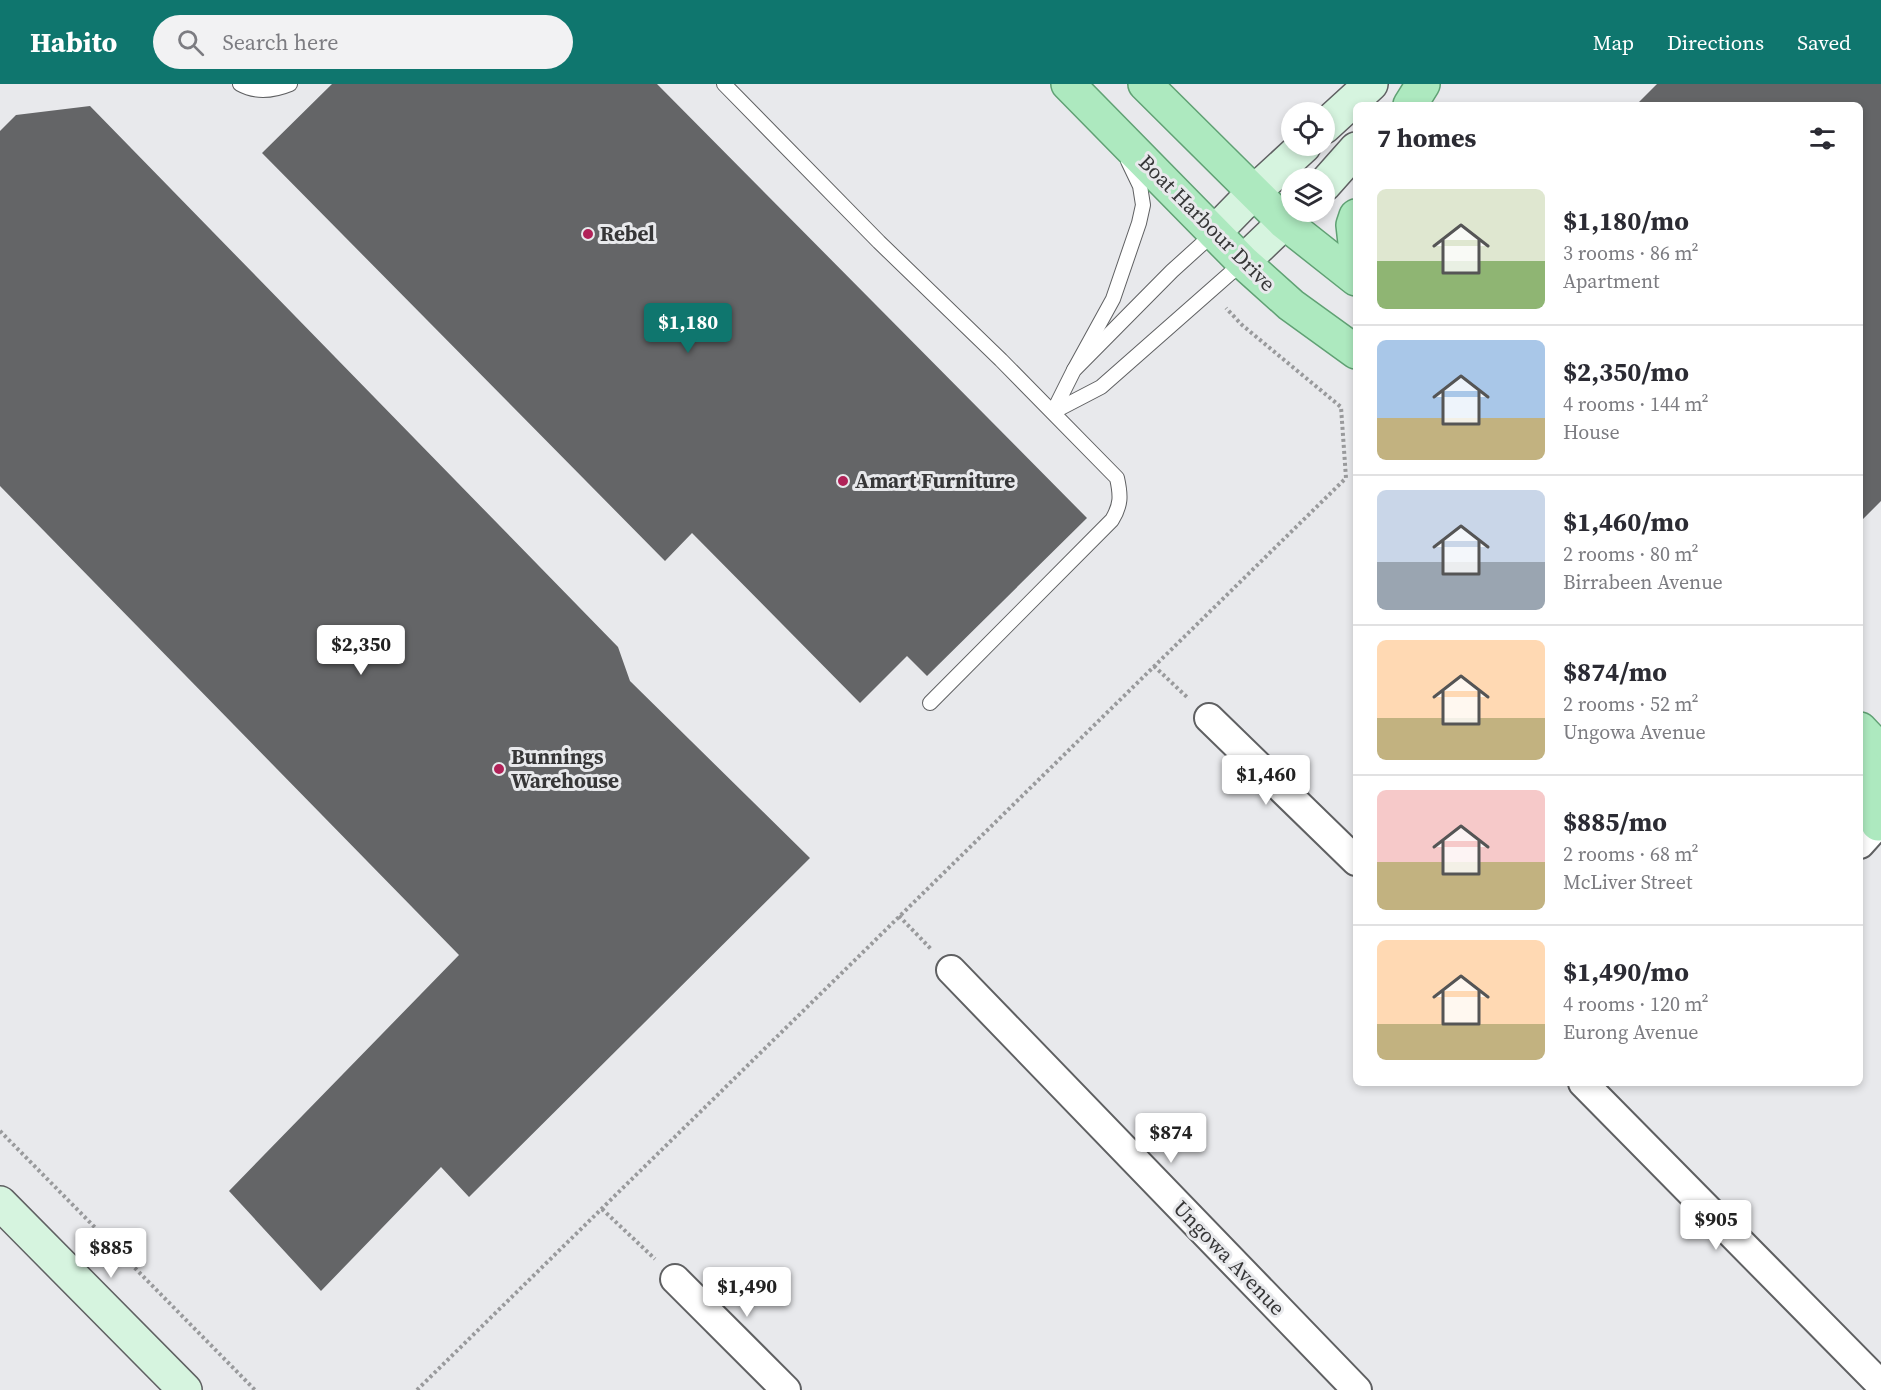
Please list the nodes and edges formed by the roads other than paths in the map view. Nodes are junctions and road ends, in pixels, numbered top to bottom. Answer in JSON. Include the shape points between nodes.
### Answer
{"nodes":[{"id":1,"x":240,"y":84,"type":"edge"},
{"id":2,"x":290,"y":84,"type":"edge"},
{"id":3,"x":724,"y":84,"type":"edge"},
{"id":4,"x":1068,"y":84,"type":"edge"},
{"id":5,"x":1145,"y":84,"type":"edge"},
{"id":6,"x":1371,"y":84,"type":"edge"},
{"id":7,"x":1411,"y":84,"type":"edge"},
{"id":8,"x":1423,"y":84,"type":"edge"},
{"id":9,"x":1396,"y":102,"type":"edge"},
{"id":10,"x":1412,"y":102,"type":"edge"},
{"id":11,"x":1335,"y":117,"type":"edge"},
{"id":12,"x":1112,"y":129,"type":"junction"},
{"id":13,"x":1353,"y":152,"type":"edge"},
{"id":14,"x":1293,"y":156,"type":"edge"},
{"id":15,"x":1335,"y":173,"type":"edge"},
{"id":16,"x":1253,"y":193,"type":"junction"},
{"id":17,"x":1281,"y":212,"type":"edge"},
{"id":18,"x":1284,"y":222,"type":"edge"},
{"id":19,"x":1294,"y":222,"type":"edge"},
{"id":20,"x":1214,"y":232,"type":"junction"},
{"id":21,"x":1243,"y":262,"type":"junction"},
{"id":22,"x":1353,"y":276,"type":"edge"},
{"id":23,"x":1353,"y":350,"type":"edge"},
{"id":24,"x":1074,"y":370,"type":"junction"},
{"id":25,"x":1053,"y":412,"type":"junction"},
{"id":26,"x":930,"y":703,"type":"dead end"},
{"id":27,"x":1209,"y":718,"type":"road end"},
{"id":28,"x":1863,"y":725,"type":"edge"},
{"id":29,"x":1863,"y":732,"type":"edge"},
{"id":30,"x":1881,"y":737,"type":"edge"},
{"id":31,"x":1881,"y":751,"type":"edge"},
{"id":32,"x":1863,"y":765,"type":"edge"},
{"id":33,"x":1870,"y":825,"type":"edge"},
{"id":34,"x":1353,"y":858,"type":"edge"},
{"id":35,"x":951,"y":970,"type":"road end"},
{"id":36,"x":1591,"y":1086,"type":"edge"},
{"id":37,"x":0,"y":1203,"type":"edge"},
{"id":38,"x":675,"y":1278,"type":"road end"},
{"id":39,"x":1867,"y":1383,"type":"edge"},
{"id":40,"x":185,"y":1390,"type":"edge"},
{"id":41,"x":786,"y":1390,"type":"edge"},
{"id":42,"x":1357,"y":1390,"type":"edge"}],
"edges":[{"from":1,"to":2,"type":"lane","via":[[262,91]]},
{"from":3,"to":25,"type":"lane"},
{"from":4,"to":12,"type":"main road","name":"Boat Harbour Drive"},
{"from":5,"to":16,"type":"main road"},
{"from":6,"to":11,"type":"street"},
{"from":7,"to":9,"type":"street"},
{"from":8,"to":10,"type":"main road"},
{"from":12,"to":20,"type":"main road","name":"Boat Harbour Drive"},
{"from":12,"to":24,"type":"lane","via":[[1140,186],[1143,204],[1113,299]]},
{"from":13,"to":15,"type":"street"},
{"from":14,"to":16,"type":"street"},
{"from":16,"to":17,"type":"main road"},
{"from":16,"to":20,"type":"street"},
{"from":18,"to":21,"type":"street"},
{"from":19,"to":22,"type":"main road"},
{"from":20,"to":21,"type":"main road","name":"Boat Harbour Drive"},
{"from":20,"to":24,"type":"lane"},
{"from":21,"to":23,"type":"main road","name":"Boat Harbour Drive"},
{"from":21,"to":25,"type":"lane","via":[[1101,387]]},
{"from":24,"to":25,"type":"lane"},
{"from":25,"to":26,"type":"lane","via":[[1117,478],[1119,509],[1095,538]]},
{"from":27,"to":34,"type":"street"},
{"from":28,"to":30,"type":"main road"},
{"from":29,"to":31,"type":"main road"},
{"from":32,"to":33,"type":"main road","via":[[1876,787]]},
{"from":35,"to":42,"type":"street","name":"Ungowa Avenue"},
{"from":36,"to":39,"type":"street"},
{"from":37,"to":40,"type":"street"},
{"from":38,"to":41,"type":"street"}]}
